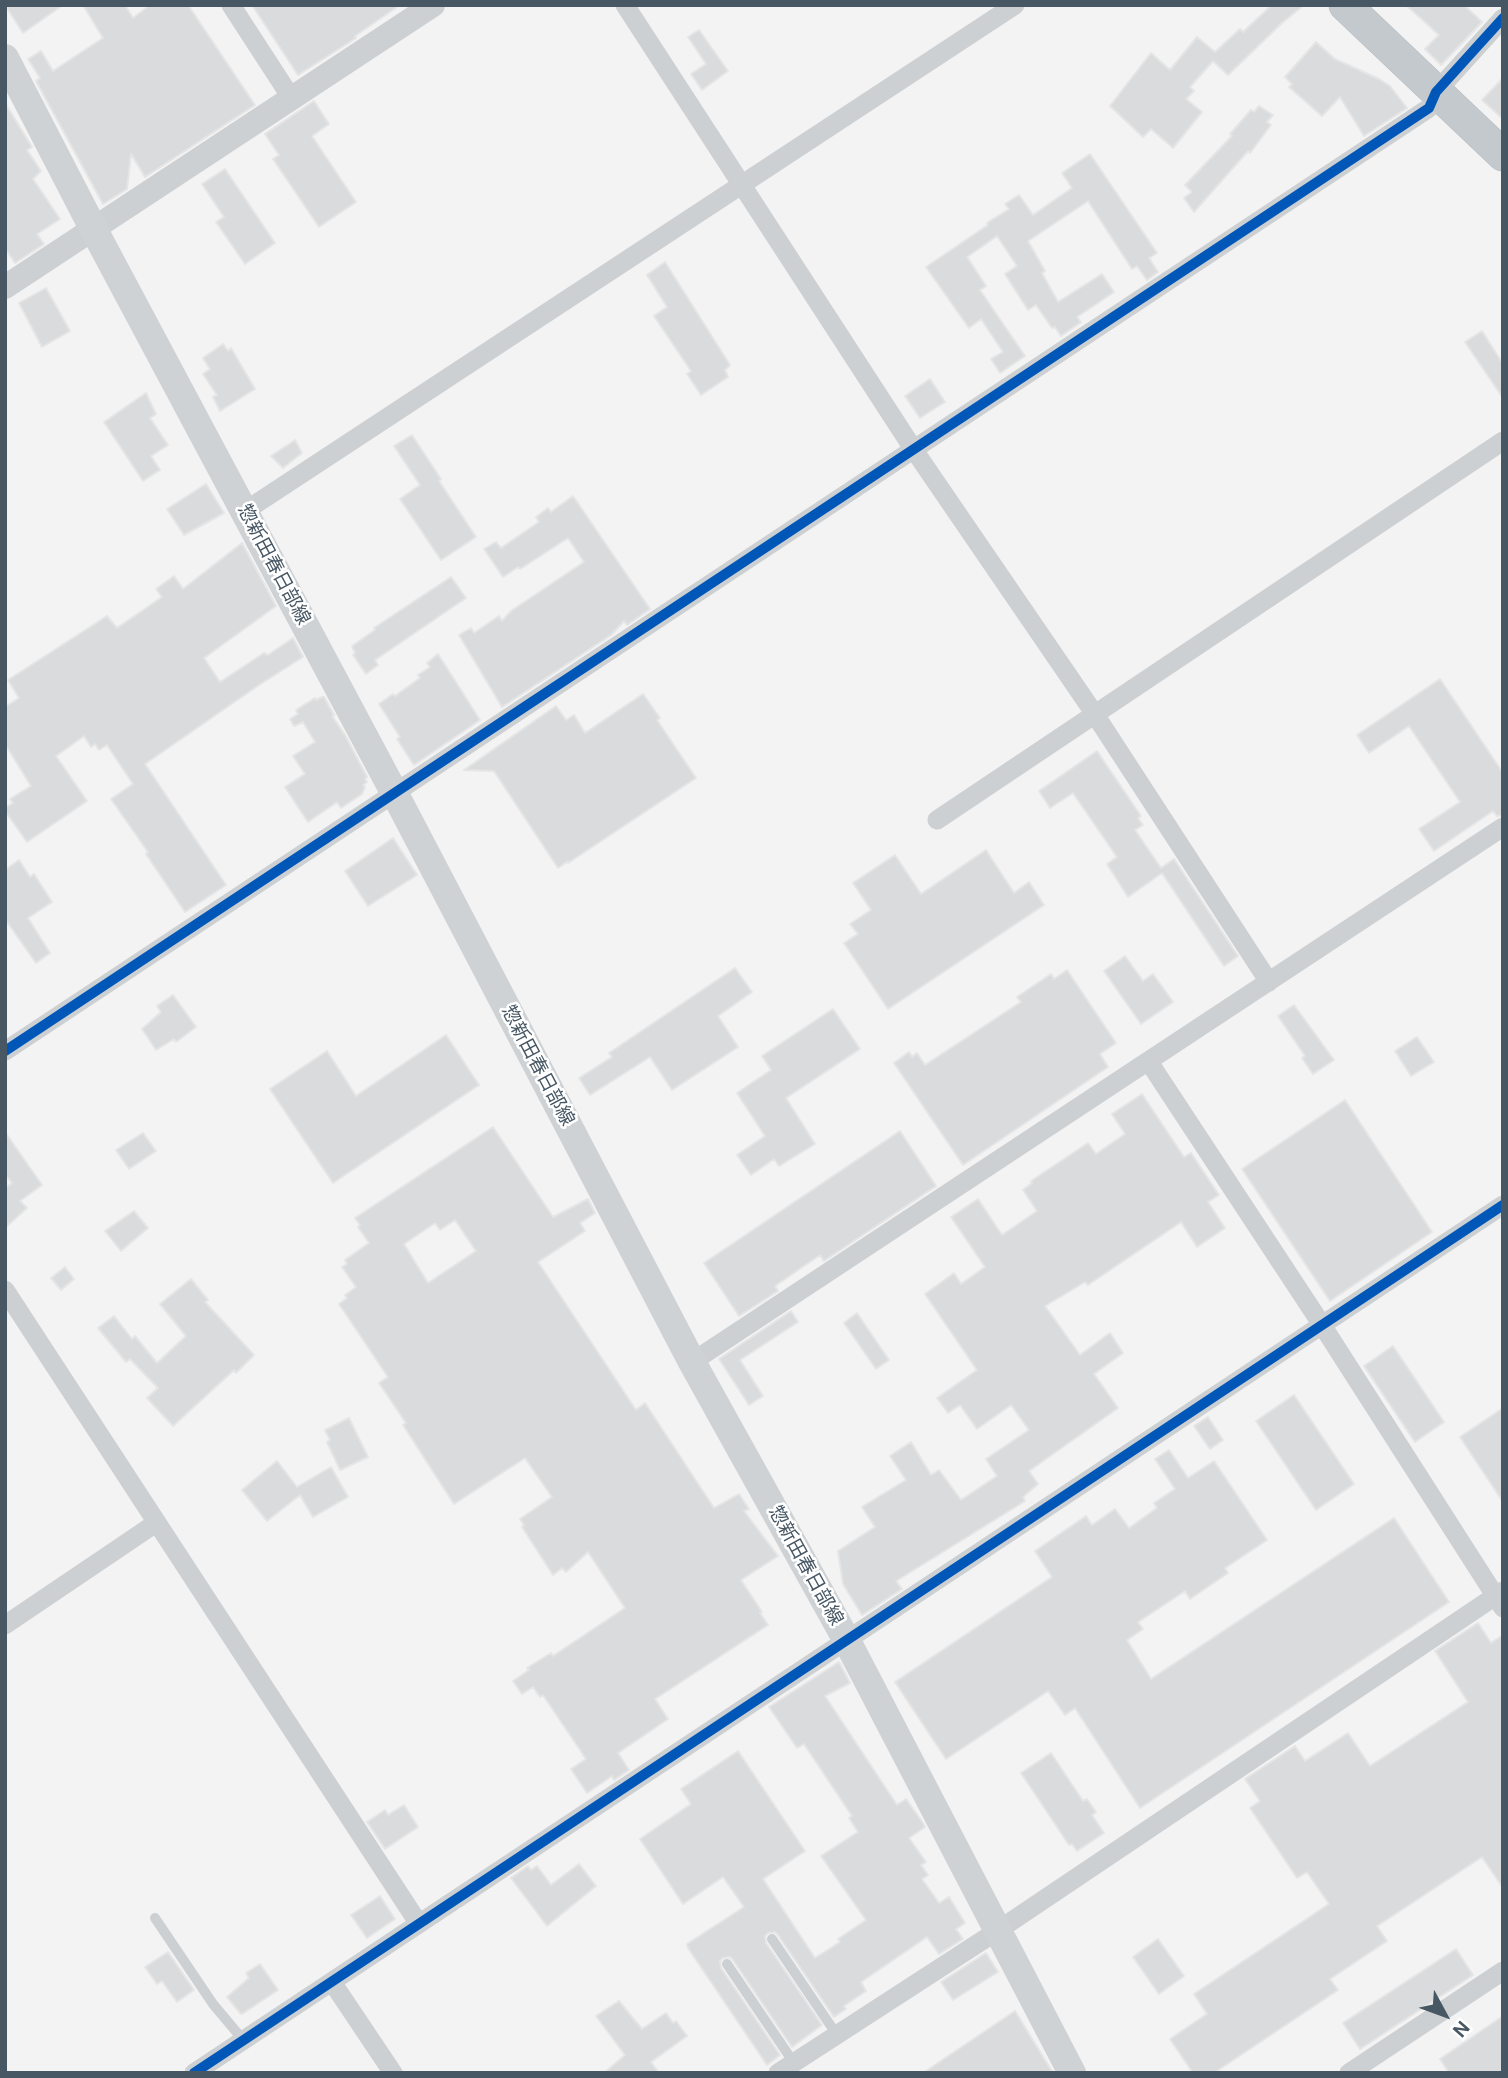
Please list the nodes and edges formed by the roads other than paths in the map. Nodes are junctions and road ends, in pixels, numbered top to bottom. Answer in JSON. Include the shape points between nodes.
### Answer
{"nodes":[{"id":1,"x":231,"y":5,"type":"edge"},
{"id":2,"x":433,"y":5,"type":"edge"},
{"id":3,"x":625,"y":5,"type":"edge"},
{"id":4,"x":1015,"y":5,"type":"edge"},
{"id":5,"x":1345,"y":5,"type":"edge"},
{"id":6,"x":1503,"y":18,"type":"edge"},
{"id":7,"x":5,"y":58,"type":"edge"},
{"id":8,"x":1436,"y":92,"type":"junction"},
{"id":9,"x":292,"y":99,"type":"junction"},
{"id":10,"x":1503,"y":155,"type":"edge"},
{"id":11,"x":743,"y":185,"type":"junction"},
{"id":12,"x":94,"y":230,"type":"junction"},
{"id":13,"x":5,"y":287,"type":"edge"},
{"id":14,"x":1503,"y":441,"type":"edge"},
{"id":15,"x":914,"y":450,"type":"junction"},
{"id":16,"x":245,"y":511,"type":"junction"},
{"id":17,"x":1094,"y":713,"type":"junction"},
{"id":18,"x":395,"y":794,"type":"junction"},
{"id":19,"x":937,"y":821,"type":"dead end"},
{"id":20,"x":1503,"y":827,"type":"edge"},
{"id":21,"x":1269,"y":982,"type":"junction"},
{"id":22,"x":5,"y":1051,"type":"edge"},
{"id":23,"x":1149,"y":1062,"type":"junction"},
{"id":24,"x":1503,"y":1205,"type":"edge"},
{"id":25,"x":5,"y":1290,"type":"edge"},
{"id":26,"x":1322,"y":1325,"type":"junction"},
{"id":27,"x":692,"y":1362,"type":"junction"},
{"id":28,"x":156,"y":1523,"type":"junction"},
{"id":29,"x":1500,"y":1599,"type":"edge"},
{"id":30,"x":5,"y":1625,"type":"edge"},
{"id":31,"x":846,"y":1639,"type":"junction"},
{"id":32,"x":155,"y":1918,"type":"dead end"},
{"id":33,"x":419,"y":1924,"type":"junction"},
{"id":34,"x":997,"y":1931,"type":"junction"},
{"id":35,"x":772,"y":1939,"type":"dead end"},
{"id":36,"x":727,"y":1964,"type":"dead end"},
{"id":37,"x":1503,"y":1971,"type":"edge"},
{"id":38,"x":332,"y":1982,"type":"junction"},
{"id":39,"x":837,"y":2035,"type":"junction"},
{"id":40,"x":244,"y":2041,"type":"junction"},
{"id":41,"x":786,"y":2068,"type":"edge"},
{"id":42,"x":194,"y":2073,"type":"edge"},
{"id":43,"x":393,"y":2073,"type":"edge"},
{"id":44,"x":1072,"y":2073,"type":"edge"},
{"id":45,"x":1349,"y":2073,"type":"edge"}],
"edges":[{"from":1,"to":9,"type":"street"},
{"from":2,"to":9,"type":"street"},
{"from":3,"to":11,"type":"street"},
{"from":4,"to":11,"type":"street"},
{"from":5,"to":8,"type":"highway"},
{"from":6,"to":8,"type":"street"},
{"from":7,"to":12,"type":"main road","name":"惣新田春日部線"},
{"from":8,"to":10,"type":"highway"},
{"from":8,"to":15,"type":"street","via":[[1429,108]]},
{"from":9,"to":12,"type":"street"},
{"from":11,"to":15,"type":"street"},
{"from":11,"to":16,"type":"street"},
{"from":12,"to":13,"type":"street"},
{"from":12,"to":16,"type":"main road","name":"惣新田春日部線"},
{"from":14,"to":17,"type":"street"},
{"from":15,"to":17,"type":"street"},
{"from":15,"to":18,"type":"street"},
{"from":16,"to":18,"type":"main road","name":"惣新田春日部線"},
{"from":17,"to":19,"type":"street"},
{"from":17,"to":21,"type":"street"},
{"from":18,"to":22,"type":"street"},
{"from":18,"to":27,"type":"main road","name":"惣新田春日部線"},
{"from":20,"to":21,"type":"street"},
{"from":21,"to":23,"type":"street"},
{"from":23,"to":26,"type":"street"},
{"from":23,"to":27,"type":"street"},
{"from":24,"to":26,"type":"street"},
{"from":25,"to":28,"type":"street"},
{"from":26,"to":29,"type":"street"},
{"from":26,"to":31,"type":"street"},
{"from":27,"to":31,"type":"main road","name":"惣新田春日部線"},
{"from":28,"to":30,"type":"street"},
{"from":28,"to":33,"type":"street"},
{"from":29,"to":34,"type":"street"},
{"from":31,"to":33,"type":"street"},
{"from":31,"to":34,"type":"main road","name":"惣新田春日部線"},
{"from":32,"to":40,"type":"lane"},
{"from":33,"to":38,"type":"street"},
{"from":34,"to":39,"type":"street"},
{"from":34,"to":44,"type":"main road","name":"惣新田春日部線"},
{"from":35,"to":39,"type":"lane"},
{"from":36,"to":41,"type":"lane"},
{"from":37,"to":45,"type":"street"},
{"from":38,"to":40,"type":"street"},
{"from":38,"to":43,"type":"street"},
{"from":39,"to":41,"type":"street"},
{"from":40,"to":42,"type":"street"}]}
